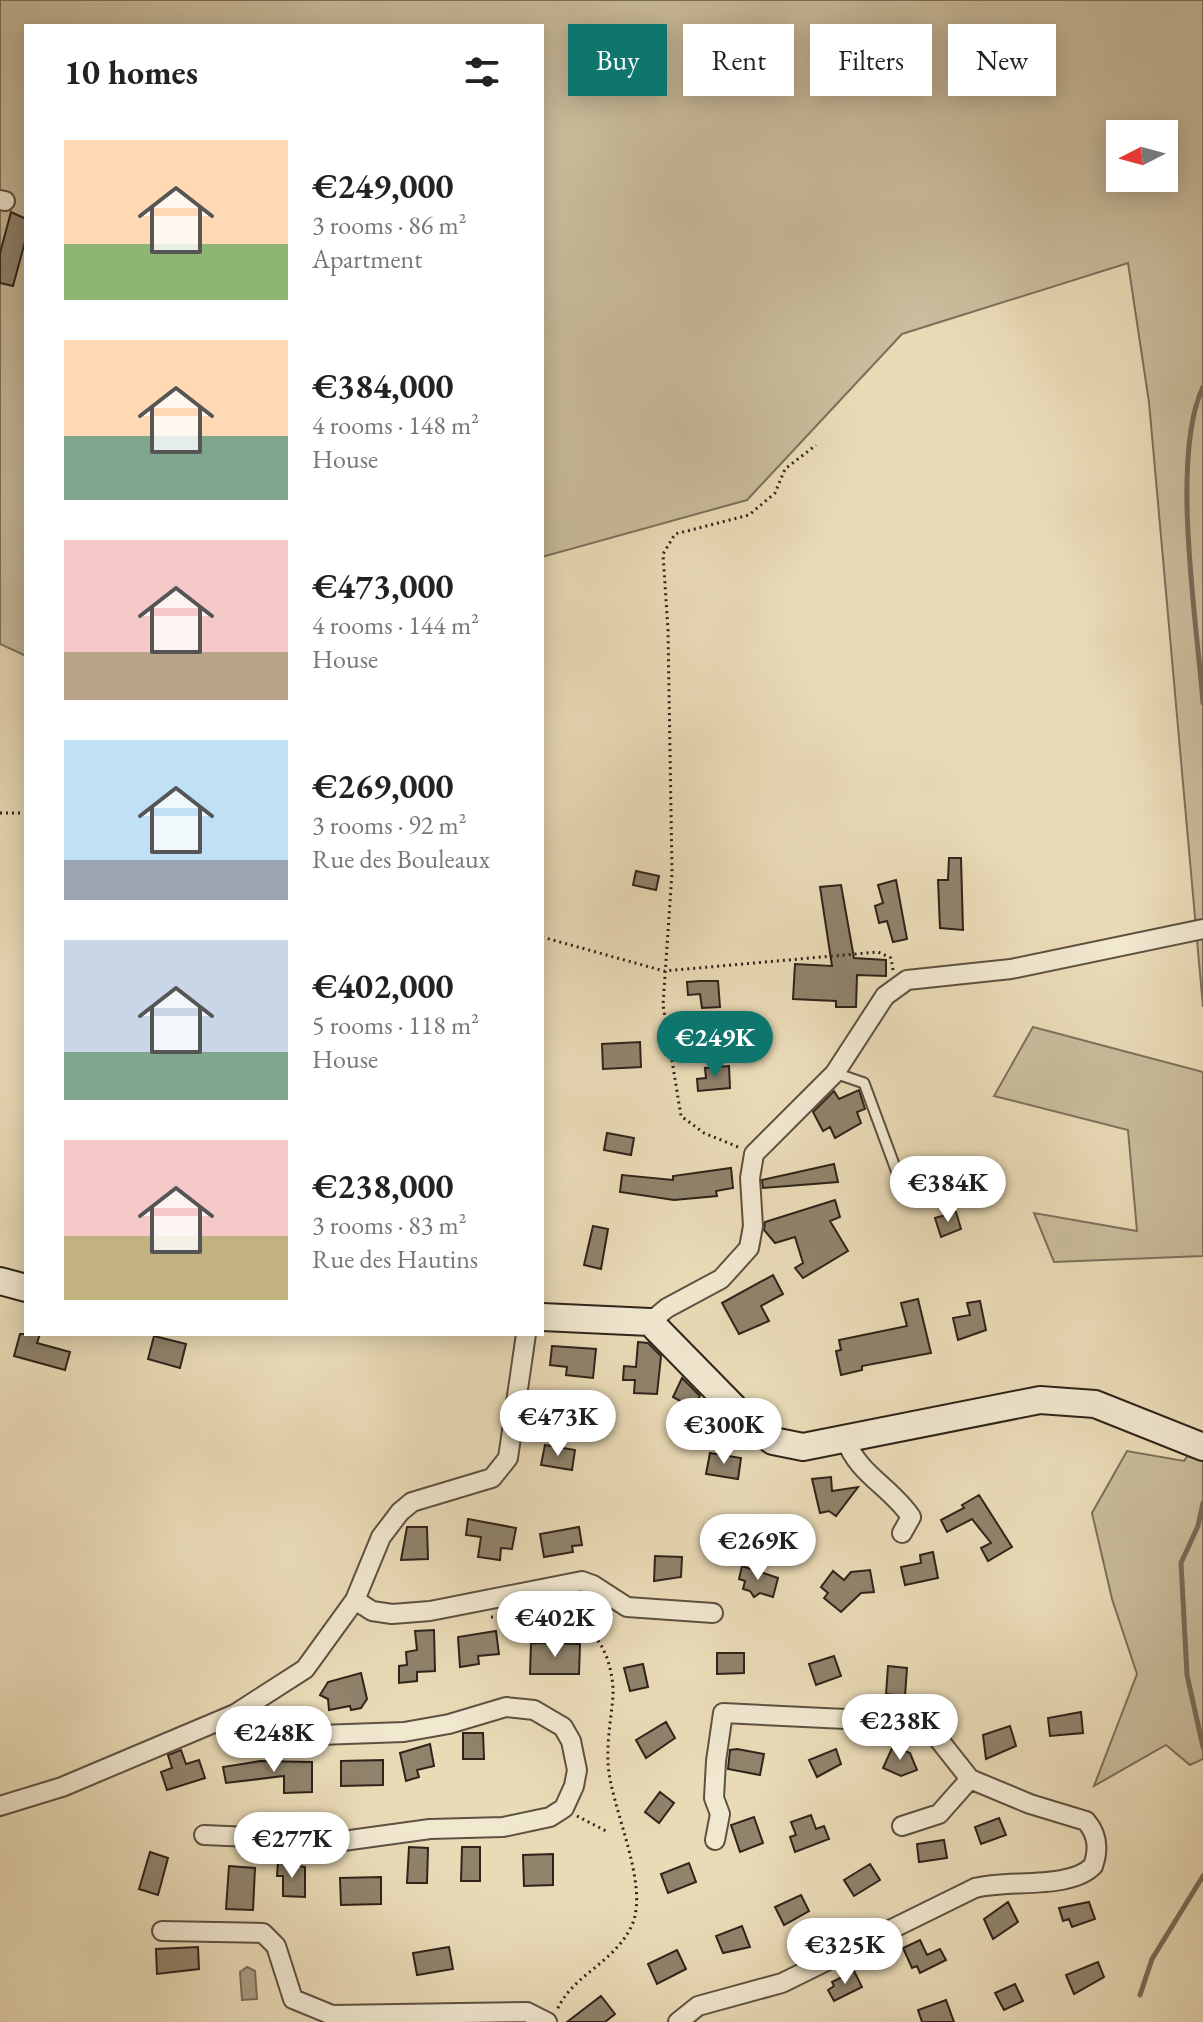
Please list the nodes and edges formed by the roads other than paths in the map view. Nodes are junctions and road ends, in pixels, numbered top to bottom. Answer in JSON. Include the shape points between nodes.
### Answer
{"nodes":[{"id":1,"x":1203,"y":929,"type":"edge"},
{"id":2,"x":835,"y":1073,"type":"junction"},
{"id":3,"x":902,"y":1186,"type":"dead end"},
{"id":4,"x":0,"y":1281,"type":"edge"},
{"id":5,"x":24,"y":1287,"type":"edge"},
{"id":6,"x":544,"y":1317,"type":"edge"},
{"id":7,"x":650,"y":1322,"type":"junction"},
{"id":8,"x":526,"y":1336,"type":"edge"},
{"id":9,"x":846,"y":1440,"type":"junction"},
{"id":10,"x":1203,"y":1447,"type":"edge"},
{"id":11,"x":902,"y":1533,"type":"dead end"},
{"id":12,"x":355,"y":1600,"type":"junction"},
{"id":13,"x":713,"y":1613,"type":"dead end"},
{"id":14,"x":235,"y":1714,"type":"junction"},
{"id":15,"x":970,"y":1779,"type":"junction"},
{"id":16,"x":0,"y":1806,"type":"edge"},
{"id":17,"x":902,"y":1826,"type":"dead end"},
{"id":18,"x":204,"y":1835,"type":"dead end"},
{"id":19,"x":715,"y":1840,"type":"dead end"},
{"id":20,"x":162,"y":1931,"type":"dead end"},
{"id":21,"x":547,"y":2022,"type":"edge"},
{"id":22,"x":678,"y":2022,"type":"edge"}],
"edges":[{"from":1,"to":2,"type":"street","via":[[1011,969],[907,980],[875,1008]]},
{"from":2,"to":3,"type":"lane","via":[[864,1083]]},
{"from":2,"to":7,"type":"street","via":[[754,1154],[749,1248],[721,1279]]},
{"from":4,"to":5,"type":"street"},
{"from":6,"to":7,"type":"street"},
{"from":7,"to":9,"type":"street","via":[[773,1441],[803,1447]]},
{"from":8,"to":12,"type":"street","via":[[508,1458],[492,1478],[412,1502],[400,1512],[381,1537]]},
{"from":9,"to":10,"type":"street","via":[[1040,1400],[1095,1404]]},
{"from":9,"to":11,"type":"street","via":[[852,1457],[911,1517]]},
{"from":12,"to":13,"type":"street","via":[[372,1611],[392,1614],[430,1611],[582,1581],[627,1607]]},
{"from":12,"to":14,"type":"street","via":[[305,1669]]},
{"from":14,"to":16,"type":"street","via":[[62,1787]]},
{"from":14,"to":18,"type":"street","via":[[247,1738],[258,1744],[404,1732],[506,1707],[534,1710],[563,1727],[575,1755],[574,1786],[564,1808],[538,1822],[503,1827],[430,1829],[343,1841]]},
{"from":15,"to":17,"type":"street","via":[[939,1814]]},
{"from":15,"to":19,"type":"street","via":[[936,1736],[908,1722],[723,1713]]},
{"from":15,"to":22,"type":"street","via":[[1086,1821],[1097,1838],[1093,1866],[1071,1880],[975,1888],[782,1983],[698,2006]]},
{"from":20,"to":21,"type":"street","via":[[263,1933],[276,1946],[293,1999],[332,2015],[527,2012]]}]}
